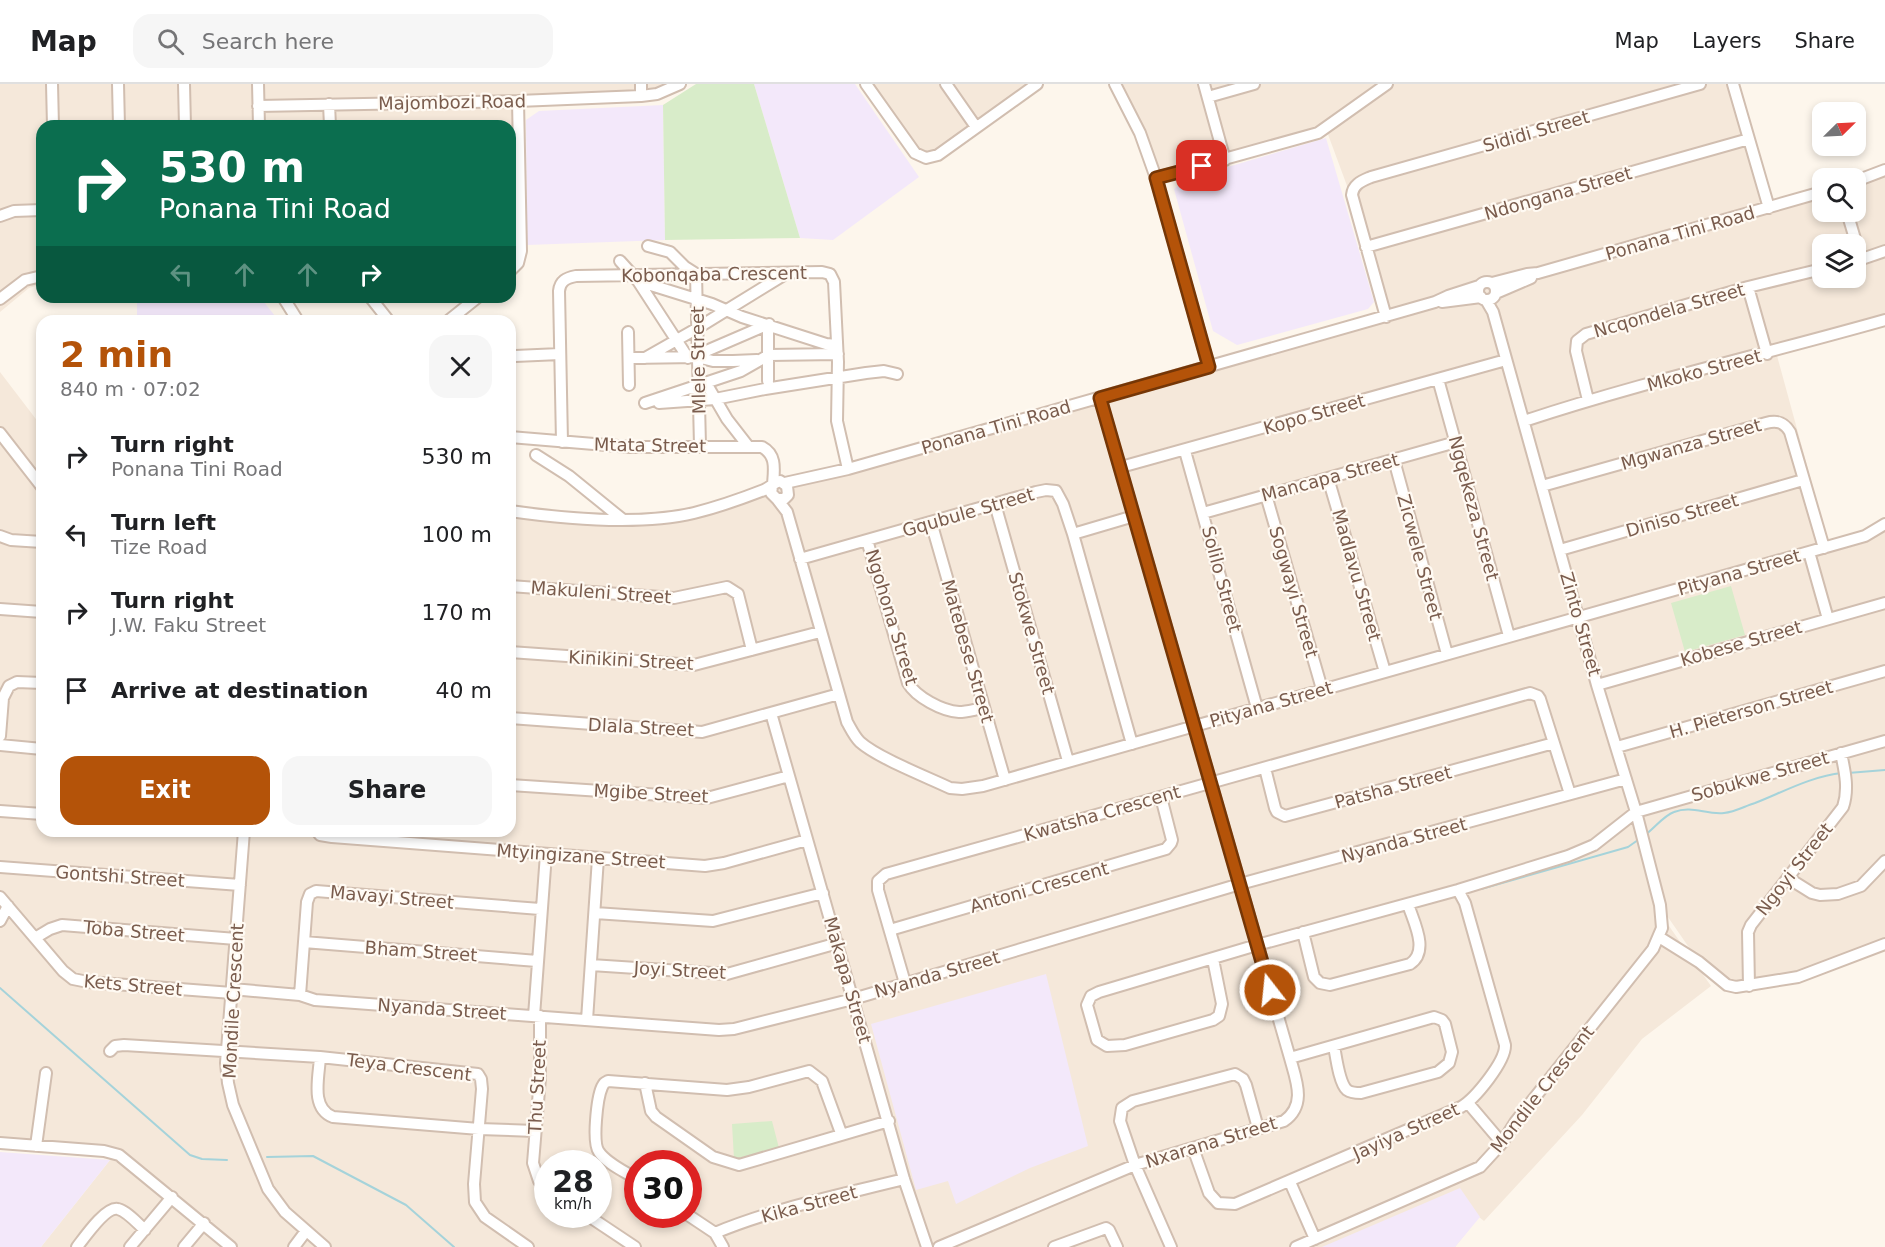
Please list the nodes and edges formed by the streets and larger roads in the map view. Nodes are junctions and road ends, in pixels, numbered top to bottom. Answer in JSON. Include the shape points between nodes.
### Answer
{"nodes":[{"id":1,"x":52,"y":84,"type":"edge"},
{"id":2,"x":118,"y":84,"type":"edge"},
{"id":3,"x":184,"y":84,"type":"edge"},
{"id":4,"x":258,"y":84,"type":"edge"},
{"id":5,"x":641,"y":84,"type":"edge"},
{"id":6,"x":680,"y":84,"type":"edge"},
{"id":7,"x":866,"y":84,"type":"edge"},
{"id":8,"x":946,"y":84,"type":"edge"},
{"id":9,"x":1115,"y":84,"type":"edge"},
{"id":10,"x":1204,"y":84,"type":"edge"},
{"id":11,"x":1254,"y":84,"type":"edge"},
{"id":12,"x":1387,"y":84,"type":"edge"},
{"id":13,"x":1700,"y":84,"type":"edge"},
{"id":14,"x":1733,"y":84,"type":"edge"},
{"id":15,"x":1032,"y":86,"type":"edge"},
{"id":16,"x":641,"y":96,"type":"junction"},
{"id":17,"x":1208,"y":97,"type":"junction"},
{"id":18,"x":518,"y":101,"type":"junction"},
{"id":19,"x":329,"y":104,"type":"junction"},
{"id":20,"x":258,"y":106,"type":"junction"},
{"id":21,"x":53,"y":120,"type":"edge"},
{"id":22,"x":119,"y":120,"type":"edge"},
{"id":23,"x":185,"y":120,"type":"edge"},
{"id":24,"x":259,"y":120,"type":"edge"},
{"id":25,"x":330,"y":120,"type":"edge"},
{"id":26,"x":976,"y":127,"type":"junction"},
{"id":27,"x":1749,"y":139,"type":"junction"},
{"id":28,"x":516,"y":148,"type":"edge"},
{"id":29,"x":1225,"y":160,"type":"junction"},
{"id":30,"x":1885,"y":170,"type":"edge"},
{"id":31,"x":1866,"y":177,"type":"edge"},
{"id":32,"x":1156,"y":178,"type":"junction"},
{"id":33,"x":1812,"y":195,"type":"edge"},
{"id":34,"x":1769,"y":208,"type":"junction"},
{"id":35,"x":36,"y":210,"type":"edge"},
{"id":36,"x":0,"y":216,"type":"edge"},
{"id":37,"x":516,"y":236,"type":"edge"},
{"id":38,"x":648,"y":246,"type":"dead end"},
{"id":39,"x":1366,"y":247,"type":"junction"},
{"id":40,"x":1885,"y":251,"type":"edge"},
{"id":41,"x":1866,"y":257,"type":"edge"},
{"id":42,"x":620,"y":261,"type":"dead end"},
{"id":43,"x":516,"y":263,"type":"edge"},
{"id":44,"x":803,"y":265,"type":"dead end"},
{"id":45,"x":1812,"y":271,"type":"edge"},
{"id":46,"x":788,"y":273,"type":"junction"},
{"id":47,"x":696,"y":274,"type":"junction"},
{"id":48,"x":36,"y":278,"type":"edge"},
{"id":49,"x":635,"y":278,"type":"junction"},
{"id":50,"x":1479,"y":286,"type":"joint"},
{"id":51,"x":1748,"y":287,"type":"junction"},
{"id":52,"x":1490,"y":294,"type":"junction"},
{"id":53,"x":0,"y":299,"type":"edge"},
{"id":54,"x":696,"y":299,"type":"junction"},
{"id":55,"x":1435,"y":302,"type":"junction"},
{"id":56,"x":375,"y":303,"type":"edge"},
{"id":57,"x":470,"y":303,"type":"edge"},
{"id":58,"x":726,"y":310,"type":"junction"},
{"id":59,"x":384,"y":315,"type":"edge"},
{"id":60,"x":456,"y":315,"type":"edge"},
{"id":61,"x":1386,"y":317,"type":"junction"},
{"id":62,"x":1885,"y":320,"type":"edge"},
{"id":63,"x":769,"y":326,"type":"junction"},
{"id":64,"x":696,"y":329,"type":"junction"},
{"id":65,"x":628,"y":332,"type":"dead end"},
{"id":66,"x":678,"y":340,"type":"junction"},
{"id":67,"x":837,"y":350,"type":"junction"},
{"id":68,"x":560,"y":354,"type":"junction"},
{"id":69,"x":1767,"y":354,"type":"junction"},
{"id":70,"x":516,"y":356,"type":"edge"},
{"id":71,"x":694,"y":357,"type":"junction"},
{"id":72,"x":766,"y":357,"type":"junction"},
{"id":73,"x":629,"y":358,"type":"junction"},
{"id":74,"x":645,"y":358,"type":"junction"},
{"id":75,"x":1506,"y":360,"type":"junction"},
{"id":76,"x":1209,"y":367,"type":"junction"},
{"id":77,"x":897,"y":374,"type":"dead end"},
{"id":78,"x":837,"y":377,"type":"junction"},
{"id":79,"x":1438,"y":379,"type":"junction"},
{"id":80,"x":768,"y":381,"type":"dead end"},
{"id":81,"x":702,"y":384,"type":"junction"},
{"id":82,"x":629,"y":385,"type":"dead end"},
{"id":83,"x":1100,"y":398,"type":"junction"},
{"id":84,"x":715,"y":399,"type":"junction"},
{"id":85,"x":1588,"y":400,"type":"junction"},
{"id":86,"x":698,"y":401,"type":"junction"},
{"id":87,"x":645,"y":403,"type":"dead end"},
{"id":88,"x":659,"y":403,"type":"dead end"},
{"id":89,"x":1524,"y":422,"type":"junction"},
{"id":90,"x":0,"y":433,"type":"edge"},
{"id":91,"x":516,"y":438,"type":"edge"},
{"id":92,"x":562,"y":442,"type":"junction"},
{"id":93,"x":1456,"y":442,"type":"junction"},
{"id":94,"x":700,"y":446,"type":"junction"},
{"id":95,"x":747,"y":446,"type":"junction"},
{"id":96,"x":1185,"y":451,"type":"junction"},
{"id":97,"x":536,"y":455,"type":"dead end"},
{"id":98,"x":1394,"y":460,"type":"junction"},
{"id":99,"x":1121,"y":468,"type":"junction"},
{"id":100,"x":848,"y":469,"type":"junction"},
{"id":101,"x":36,"y":478,"type":"edge"},
{"id":102,"x":1328,"y":478,"type":"junction"},
{"id":103,"x":1803,"y":480,"type":"junction"},
{"id":104,"x":1542,"y":486,"type":"junction"},
{"id":105,"x":780,"y":491,"type":"junction"},
{"id":106,"x":1266,"y":495,"type":"junction"},
{"id":107,"x":995,"y":504,"type":"junction"},
{"id":108,"x":516,"y":511,"type":"edge"},
{"id":109,"x":1203,"y":513,"type":"junction"},
{"id":110,"x":1134,"y":516,"type":"junction"},
{"id":111,"x":623,"y":520,"type":"junction"},
{"id":112,"x":931,"y":522,"type":"junction"},
{"id":113,"x":1885,"y":524,"type":"edge"},
{"id":114,"x":1073,"y":534,"type":"junction"},
{"id":115,"x":0,"y":536,"type":"edge"},
{"id":116,"x":867,"y":540,"type":"junction"},
{"id":117,"x":36,"y":542,"type":"edge"},
{"id":118,"x":1824,"y":548,"type":"junction"},
{"id":119,"x":1560,"y":550,"type":"junction"},
{"id":120,"x":1809,"y":552,"type":"junction"},
{"id":121,"x":800,"y":559,"type":"junction"},
{"id":122,"x":516,"y":586,"type":"edge"},
{"id":123,"x":1885,"y":603,"type":"edge"},
{"id":124,"x":0,"y":609,"type":"edge"},
{"id":125,"x":36,"y":612,"type":"edge"},
{"id":126,"x":1578,"y":618,"type":"junction"},
{"id":127,"x":1828,"y":619,"type":"junction"},
{"id":128,"x":820,"y":632,"type":"junction"},
{"id":129,"x":1509,"y":636,"type":"junction"},
{"id":130,"x":752,"y":650,"type":"junction"},
{"id":131,"x":516,"y":652,"type":"edge"},
{"id":132,"x":1447,"y":654,"type":"junction"},
{"id":133,"x":1885,"y":671,"type":"edge"},
{"id":134,"x":1385,"y":672,"type":"junction"},
{"id":135,"x":36,"y":682,"type":"edge"},
{"id":136,"x":0,"y":683,"type":"edge"},
{"id":137,"x":1597,"y":684,"type":"junction"},
{"id":138,"x":1322,"y":689,"type":"junction"},
{"id":139,"x":5,"y":693,"type":"junction"},
{"id":140,"x":839,"y":694,"type":"junction"},
{"id":141,"x":984,"y":708,"type":"junction"},
{"id":142,"x":1257,"y":708,"type":"junction"},
{"id":143,"x":771,"y":713,"type":"junction"},
{"id":144,"x":516,"y":718,"type":"edge"},
{"id":145,"x":1194,"y":726,"type":"junction"},
{"id":146,"x":0,"y":736,"type":"edge"},
{"id":147,"x":1885,"y":741,"type":"edge"},
{"id":148,"x":1554,"y":743,"type":"junction"},
{"id":149,"x":1132,"y":744,"type":"junction"},
{"id":150,"x":0,"y":745,"type":"edge"},
{"id":151,"x":1617,"y":747,"type":"junction"},
{"id":152,"x":36,"y":748,"type":"edge"},
{"id":153,"x":1841,"y":753,"type":"junction"},
{"id":154,"x":1068,"y":761,"type":"junction"},
{"id":155,"x":1265,"y":768,"type":"junction"},
{"id":156,"x":789,"y":776,"type":"junction"},
{"id":157,"x":1626,"y":779,"type":"junction"},
{"id":158,"x":1005,"y":780,"type":"junction"},
{"id":159,"x":1210,"y":783,"type":"junction"},
{"id":160,"x":516,"y":785,"type":"edge"},
{"id":161,"x":1570,"y":794,"type":"junction"},
{"id":162,"x":1161,"y":797,"type":"junction"},
{"id":163,"x":0,"y":811,"type":"edge"},
{"id":164,"x":1636,"y":812,"type":"junction"},
{"id":165,"x":36,"y":814,"type":"edge"},
{"id":166,"x":244,"y":837,"type":"edge"},
{"id":167,"x":332,"y":837,"type":"edge"},
{"id":168,"x":807,"y":840,"type":"junction"},
{"id":169,"x":546,"y":854,"type":"junction"},
{"id":170,"x":598,"y":858,"type":"junction"},
{"id":171,"x":1885,"y":861,"type":"edge"},
{"id":172,"x":0,"y":867,"type":"edge"},
{"id":173,"x":1788,"y":878,"type":"junction"},
{"id":174,"x":1240,"y":884,"type":"junction"},
{"id":175,"x":240,"y":885,"type":"junction"},
{"id":176,"x":1458,"y":890,"type":"junction"},
{"id":177,"x":823,"y":893,"type":"junction"},
{"id":178,"x":0,"y":897,"type":"edge"},
{"id":179,"x":1408,"y":904,"type":"junction"},
{"id":180,"x":8,"y":906,"type":"junction"},
{"id":181,"x":540,"y":909,"type":"junction"},
{"id":182,"x":595,"y":913,"type":"junction"},
{"id":183,"x":0,"y":921,"type":"edge"},
{"id":184,"x":890,"y":930,"type":"junction"},
{"id":185,"x":1303,"y":932,"type":"junction"},
{"id":186,"x":1659,"y":937,"type":"junction"},
{"id":187,"x":35,"y":938,"type":"junction"},
{"id":188,"x":236,"y":939,"type":"junction"},
{"id":189,"x":304,"y":942,"type":"junction"},
{"id":190,"x":838,"y":943,"type":"junction"},
{"id":191,"x":1885,"y":944,"type":"edge"},
{"id":192,"x":1257,"y":945,"type":"junction"},
{"id":193,"x":1213,"y":958,"type":"junction"},
{"id":194,"x":537,"y":961,"type":"junction"},
{"id":195,"x":591,"y":965,"type":"junction"},
{"id":196,"x":905,"y":983,"type":"junction"},
{"id":197,"x":1749,"y":986,"type":"junction"},
{"id":198,"x":232,"y":991,"type":"junction"},
{"id":199,"x":300,"y":995,"type":"junction"},
{"id":200,"x":853,"y":999,"type":"junction"},
{"id":201,"x":537,"y":1016,"type":"junction"},
{"id":202,"x":587,"y":1020,"type":"junction"},
{"id":203,"x":1334,"y":1046,"type":"junction"},
{"id":204,"x":110,"y":1051,"type":"dead end"},
{"id":205,"x":227,"y":1051,"type":"junction"},
{"id":206,"x":320,"y":1057,"type":"junction"},
{"id":207,"x":1290,"y":1058,"type":"junction"},
{"id":208,"x":46,"y":1073,"type":"dead end"},
{"id":209,"x":645,"y":1083,"type":"junction"},
{"id":210,"x":1468,"y":1103,"type":"junction"},
{"id":211,"x":889,"y":1121,"type":"junction"},
{"id":212,"x":1258,"y":1128,"type":"junction"},
{"id":213,"x":479,"y":1129,"type":"junction"},
{"id":214,"x":535,"y":1131,"type":"junction"},
{"id":215,"x":841,"y":1133,"type":"junction"},
{"id":216,"x":0,"y":1143,"type":"edge"},
{"id":217,"x":1502,"y":1143,"type":"junction"},
{"id":218,"x":36,"y":1146,"type":"junction"},
{"id":219,"x":1192,"y":1148,"type":"junction"},
{"id":220,"x":1135,"y":1165,"type":"junction"},
{"id":221,"x":534,"y":1166,"type":"edge"},
{"id":222,"x":624,"y":1170,"type":"edge"},
{"id":223,"x":904,"y":1179,"type":"junction"},
{"id":224,"x":1290,"y":1182,"type":"junction"},
{"id":225,"x":172,"y":1197,"type":"junction"},
{"id":226,"x":204,"y":1223,"type":"junction"},
{"id":227,"x":702,"y":1224,"type":"edge"},
{"id":228,"x":606,"y":1228,"type":"edge"},
{"id":229,"x":145,"y":1230,"type":"junction"},
{"id":230,"x":306,"y":1231,"type":"junction"},
{"id":231,"x":715,"y":1233,"type":"junction"},
{"id":232,"x":1315,"y":1239,"type":"junction"},
{"id":233,"x":1169,"y":1246,"type":"edge"},
{"id":234,"x":77,"y":1247,"type":"edge"},
{"id":235,"x":130,"y":1247,"type":"edge"},
{"id":236,"x":184,"y":1247,"type":"edge"},
{"id":237,"x":231,"y":1247,"type":"edge"},
{"id":238,"x":294,"y":1247,"type":"edge"},
{"id":239,"x":325,"y":1247,"type":"edge"},
{"id":240,"x":528,"y":1247,"type":"edge"},
{"id":241,"x":635,"y":1247,"type":"edge"},
{"id":242,"x":723,"y":1247,"type":"edge"},
{"id":243,"x":927,"y":1247,"type":"edge"},
{"id":244,"x":939,"y":1247,"type":"edge"},
{"id":245,"x":1054,"y":1247,"type":"edge"},
{"id":246,"x":1117,"y":1247,"type":"edge"},
{"id":247,"x":1296,"y":1247,"type":"edge"}],
"edges":[{"from":1,"to":21,"type":"street"},
{"from":2,"to":22,"type":"street"},
{"from":3,"to":23,"type":"street"},
{"from":4,"to":20,"type":"street"},
{"from":5,"to":16,"type":"street"},
{"from":6,"to":16,"type":"street","name":"Majombozi Road"},
{"from":7,"to":26,"type":"street","via":[[908,145],[922,157],[934,157]]},
{"from":8,"to":26,"type":"street"},
{"from":9,"to":32,"type":"street","via":[[1140,133]]},
{"from":10,"to":17,"type":"street"},
{"from":11,"to":17,"type":"street"},
{"from":12,"to":29,"type":"street","via":[[1318,133]]},
{"from":13,"to":39,"type":"street","name":"Sididi Street","via":[[1371,177],[1355,186],[1352,195]]},
{"from":14,"to":27,"type":"street"},
{"from":15,"to":26,"type":"street"},
{"from":16,"to":18,"type":"street","name":"Majombozi Road"},
{"from":17,"to":29,"type":"street"},
{"from":18,"to":19,"type":"street","name":"Majombozi Road"},
{"from":18,"to":28,"type":"street"},
{"from":19,"to":20,"type":"street","name":"Majombozi Road"},
{"from":19,"to":25,"type":"street"},
{"from":20,"to":24,"type":"street"},
{"from":27,"to":34,"type":"street"},
{"from":27,"to":39,"type":"street","name":"Ndongana Street"},
{"from":29,"to":32,"type":"street"},
{"from":30,"to":31,"type":"street"},
{"from":32,"to":76,"type":"street"},
{"from":33,"to":34,"type":"street","name":"Ponana Tini Road"},
{"from":34,"to":52,"type":"street","name":"Ponana Tini Road","via":[[1527,274]]},
{"from":35,"to":36,"type":"street"},
{"from":37,"to":43,"type":"street","via":[[520,257]]},
{"from":38,"to":47,"type":"street","via":[[670,252]]},
{"from":39,"to":61,"type":"street"},
{"from":40,"to":41,"type":"street"},
{"from":42,"to":49,"type":"street"},
{"from":44,"to":46,"type":"street"},
{"from":45,"to":51,"type":"street","name":"Ncqondela Street"},
{"from":46,"to":47,"type":"street","name":"Kobonqaba Crescent"},
{"from":46,"to":58,"type":"street"},
{"from":46,"to":67,"type":"street","name":"Kobonqaba Crescent","via":[[822,272],[832,276]]},
{"from":47,"to":49,"type":"street","name":"Kobonqaba Crescent"},
{"from":47,"to":54,"type":"street","name":"Mlele Street"},
{"from":48,"to":53,"type":"street"},
{"from":49,"to":54,"type":"street"},
{"from":49,"to":66,"type":"street"},
{"from":49,"to":68,"type":"street","name":"Kobonqaba Crescent","via":[[576,276],[562,282]]},
{"from":50,"to":52,"type":"street","name":"Zinto Street","via":[[1478,292]]},
{"from":50,"to":55,"type":"street","name":"Ponana Tini Road"},
{"from":51,"to":69,"type":"street"},
{"from":51,"to":85,"type":"street","name":"Ncqondela Street","via":[[1586,334],[1577,341],[1576,351]]},
{"from":52,"to":55,"type":"street","name":"Ponana Tini Road"},
{"from":52,"to":75,"type":"street","name":"Zinto Street"},
{"from":54,"to":58,"type":"street"},
{"from":54,"to":64,"type":"street","name":"Mlele Street"},
{"from":55,"to":61,"type":"street","name":"Ponana Tini Road"},
{"from":56,"to":59,"type":"street"},
{"from":57,"to":60,"type":"street"},
{"from":58,"to":63,"type":"street"},
{"from":58,"to":64,"type":"street"},
{"from":61,"to":76,"type":"street","name":"Ponana Tini Road"},
{"from":62,"to":69,"type":"street","name":"Mkoko Street"},
{"from":63,"to":67,"type":"street"},
{"from":63,"to":71,"type":"street"},
{"from":63,"to":72,"type":"street"},
{"from":64,"to":66,"type":"street"},
{"from":64,"to":71,"type":"street","name":"Mlele Street"},
{"from":65,"to":73,"type":"street"},
{"from":66,"to":71,"type":"street"},
{"from":66,"to":74,"type":"street"},
{"from":67,"to":72,"type":"street"},
{"from":67,"to":78,"type":"street","name":"Kobonqaba Crescent"},
{"from":68,"to":70,"type":"street"},
{"from":68,"to":92,"type":"street","name":"Kobonqaba Crescent"},
{"from":69,"to":85,"type":"street","name":"Mkoko Street"},
{"from":71,"to":72,"type":"street","via":[[733,362]]},
{"from":71,"to":74,"type":"street"},
{"from":71,"to":81,"type":"street","name":"Mlele Street"},
{"from":72,"to":80,"type":"street"},
{"from":72,"to":81,"type":"street"},
{"from":73,"to":74,"type":"street"},
{"from":73,"to":82,"type":"street"},
{"from":75,"to":79,"type":"street","name":"Kopo Street"},
{"from":75,"to":89,"type":"street","name":"Zinto Street"},
{"from":76,"to":83,"type":"street","name":"Ponana Tini Road"},
{"from":77,"to":78,"type":"street","via":[[884,371]]},
{"from":78,"to":84,"type":"street"},
{"from":78,"to":100,"type":"street","name":"Kobonqaba Crescent","via":[[838,430]]},
{"from":79,"to":93,"type":"street","name":"Ngqekeza Street"},
{"from":79,"to":96,"type":"street","name":"Kopo Street"},
{"from":81,"to":84,"type":"street"},
{"from":81,"to":86,"type":"street","name":"Mlele Street"},
{"from":81,"to":87,"type":"street"},
{"from":83,"to":99,"type":"street","name":"Nxarana Street"},
{"from":83,"to":100,"type":"street","name":"Ponana Tini Road"},
{"from":84,"to":86,"type":"street"},
{"from":84,"to":95,"type":"street"},
{"from":85,"to":89,"type":"street","name":"Mkoko Street"},
{"from":86,"to":88,"type":"street"},
{"from":86,"to":94,"type":"street","name":"Mlele Street"},
{"from":89,"to":104,"type":"street","name":"Zinto Street"},
{"from":90,"to":101,"type":"street"},
{"from":91,"to":92,"type":"street","name":"Mtata Street"},
{"from":92,"to":94,"type":"street","name":"Mtata Street","via":[[647,448]]},
{"from":93,"to":98,"type":"street","name":"Mancapa Street"},
{"from":93,"to":129,"type":"street","name":"Ngqekeza Street"},
{"from":94,"to":95,"type":"street","name":"Mtata Street"},
{"from":95,"to":105,"type":"street","name":"Mtata Street","via":[[768,450]]},
{"from":96,"to":99,"type":"street","name":"Kopo Street"},
{"from":96,"to":109,"type":"street","name":"Solilo Street"},
{"from":97,"to":111,"type":"street"},
{"from":98,"to":102,"type":"street","name":"Mancapa Street"},
{"from":98,"to":132,"type":"street","name":"Zicwele Street"},
{"from":99,"to":110,"type":"street","name":"Nxarana Street"},
{"from":100,"to":105,"type":"street","name":"Ponana Tini Road"},
{"from":102,"to":106,"type":"street","name":"Mancapa Street"},
{"from":102,"to":134,"type":"street","name":"Madlavu Street"},
{"from":103,"to":104,"type":"street","name":"Mgwanza Street","via":[[1790,432],[1777,421]]},
{"from":103,"to":118,"type":"street","name":"Mgwanza Street"},
{"from":103,"to":119,"type":"street","name":"Diniso Street"},
{"from":104,"to":119,"type":"street","name":"Zinto Street"},
{"from":105,"to":111,"type":"street","name":"Ponana Tini Road","via":[[664,519]]},
{"from":105,"to":121,"type":"street","name":"Pityana Street"},
{"from":106,"to":109,"type":"street","name":"Mancapa Street"},
{"from":106,"to":138,"type":"street","name":"Sogwayi Street"},
{"from":107,"to":112,"type":"street","name":"Gqubule Street"},
{"from":107,"to":114,"type":"street","name":"Gqubule Street","via":[[1052,490],[1060,496]]},
{"from":107,"to":154,"type":"street","name":"Stokwe Street"},
{"from":108,"to":111,"type":"street","name":"Ponana Tini Road"},
{"from":109,"to":142,"type":"street","name":"Solilo Street"},
{"from":110,"to":114,"type":"street"},
{"from":110,"to":145,"type":"street","name":"Nxarana Street"},
{"from":112,"to":116,"type":"street","name":"Gqubule Street"},
{"from":112,"to":141,"type":"street","name":"Matebese Street"},
{"from":113,"to":118,"type":"street","name":"Pityana Street","via":[[1865,536]]},
{"from":114,"to":149,"type":"street","name":"Gqubule Street"},
{"from":115,"to":117,"type":"street"},
{"from":116,"to":121,"type":"street","name":"Gqubule Street"},
{"from":116,"to":141,"type":"street","name":"Ngohona Street","via":[[912,689],[950,710]]},
{"from":118,"to":120,"type":"street","name":"Pityana Street"},
{"from":119,"to":126,"type":"street","name":"Zinto Street"},
{"from":120,"to":126,"type":"street","name":"Pityana Street"},
{"from":120,"to":127,"type":"street"},
{"from":121,"to":128,"type":"street","name":"Pityana Street"},
{"from":122,"to":130,"type":"street","name":"Makuleni Street","via":[[663,598],[727,587],[738,594]]},
{"from":123,"to":127,"type":"street","name":"Kobese Street"},
{"from":124,"to":125,"type":"street"},
{"from":126,"to":129,"type":"street","name":"Pityana Street"},
{"from":126,"to":137,"type":"street","name":"Zinto Street"},
{"from":127,"to":137,"type":"street","name":"Kobese Street"},
{"from":128,"to":130,"type":"street","name":"Kinikini Street"},
{"from":128,"to":140,"type":"street","name":"Pityana Street"},
{"from":129,"to":132,"type":"street","name":"Pityana Street"},
{"from":130,"to":131,"type":"street","name":"Kinikini Street","via":[[682,665]]},
{"from":132,"to":134,"type":"street","name":"Pityana Street"},
{"from":133,"to":151,"type":"street","name":"H. Pieterson Street"},
{"from":134,"to":138,"type":"street","name":"Pityana Street"},
{"from":135,"to":139,"type":"street","via":[[13,683]]},
{"from":136,"to":139,"type":"street"},
{"from":137,"to":151,"type":"street","name":"Zinto Street"},
{"from":138,"to":142,"type":"street","name":"Pityana Street"},
{"from":139,"to":146,"type":"street"},
{"from":140,"to":143,"type":"street","name":"Dlala Street"},
{"from":140,"to":158,"type":"street","name":"Pityana Street","via":[[853,733],[874,752],[950,788],[972,788]]},
{"from":141,"to":158,"type":"street","name":"Matebese Street"},
{"from":142,"to":145,"type":"street","name":"Pityana Street"},
{"from":143,"to":144,"type":"street","name":"Dlala Street","via":[[695,732]]},
{"from":143,"to":156,"type":"street","name":"Makapa Street"},
{"from":145,"to":149,"type":"street","name":"Pityana Street"},
{"from":145,"to":159,"type":"street","name":"Nxarana Street"},
{"from":147,"to":153,"type":"street","name":"Sobukwe Street"},
{"from":148,"to":155,"type":"street","name":"Patsha Street","via":[[1285,816],[1275,808]]},
{"from":148,"to":155,"type":"street","name":"Kwatsha Crescent","via":[[1540,699],[1530,693]]},
{"from":148,"to":161,"type":"street","name":"Kwatsha Crescent"},
{"from":149,"to":154,"type":"street","name":"Pityana Street"},
{"from":150,"to":152,"type":"street"},
{"from":151,"to":157,"type":"street","name":"Zinto Street"},
{"from":153,"to":164,"type":"street","name":"Sobukwe Street"},
{"from":153,"to":173,"type":"street","name":"Ngoyi Street","via":[[1846,785],[1843,807]]},
{"from":154,"to":158,"type":"street","name":"Pityana Street"},
{"from":155,"to":159,"type":"street","name":"Kwatsha Crescent"},
{"from":156,"to":160,"type":"street","name":"Mgibe Street","via":[[707,798]]},
{"from":156,"to":168,"type":"street","name":"Makapa Street"},
{"from":157,"to":161,"type":"street","name":"Nyanda Street"},
{"from":157,"to":164,"type":"street","name":"Zinto Street"},
{"from":159,"to":162,"type":"street","name":"Kwatsha Crescent"},
{"from":159,"to":174,"type":"street","name":"Nxarana Street"},
{"from":161,"to":174,"type":"street","name":"Nyanda Street"},
{"from":162,"to":184,"type":"street","name":"Antoni Crescent","via":[[1171,843],[1160,852]]},
{"from":162,"to":184,"type":"street","name":"Kwatsha Crescent","via":[[886,874],[878,885]]},
{"from":163,"to":165,"type":"street"},
{"from":164,"to":176,"type":"street","via":[[1584,850]]},
{"from":164,"to":186,"type":"street","name":"Zinto Street","via":[[1660,905]]},
{"from":166,"to":175,"type":"street","name":"Mondile Crescent"},
{"from":167,"to":169,"type":"street","name":"Mtyingizane Street"},
{"from":168,"to":170,"type":"street","name":"Mtyingizane Street","via":[[710,866]]},
{"from":168,"to":177,"type":"street","name":"Makapa Street"},
{"from":169,"to":170,"type":"street","name":"Mtyingizane Street"},
{"from":169,"to":181,"type":"street","name":"Thu Street"},
{"from":170,"to":182,"type":"street"},
{"from":171,"to":173,"type":"street","via":[[1861,886],[1838,894],[1820,895]]},
{"from":172,"to":175,"type":"street","name":"Gontshi Street"},
{"from":173,"to":197,"type":"street","name":"Ngoyi Street","via":[[1748,932]]},
{"from":174,"to":192,"type":"street","name":"Nxarana Street"},
{"from":174,"to":196,"type":"street","name":"Nyanda Street"},
{"from":175,"to":188,"type":"street","name":"Mondile Crescent"},
{"from":176,"to":179,"type":"street"},
{"from":176,"to":210,"type":"street","name":"Jayiya Street","via":[[1505,1045],[1504,1056]]},
{"from":177,"to":182,"type":"street","via":[[713,921]]},
{"from":177,"to":190,"type":"street","name":"Makapa Street"},
{"from":178,"to":180,"type":"street","name":"Kets Street"},
{"from":179,"to":185,"type":"street"},
{"from":179,"to":185,"type":"street","via":[[1420,943],[1418,956],[1410,964],[1324,985],[1314,977]]},
{"from":180,"to":183,"type":"street"},
{"from":180,"to":187,"type":"street","name":"Kets Street"},
{"from":181,"to":189,"type":"street","name":"Mavayi Street","via":[[316,891],[307,902]]},
{"from":181,"to":194,"type":"street","name":"Thu Street"},
{"from":182,"to":195,"type":"street"},
{"from":184,"to":196,"type":"street","name":"Kwatsha Crescent"},
{"from":185,"to":192,"type":"street"},
{"from":186,"to":197,"type":"street","via":[[1727,985]]},
{"from":186,"to":217,"type":"street","name":"Mondile Crescent"},
{"from":187,"to":188,"type":"street","name":"Toba Street","via":[[62,925]]},
{"from":187,"to":198,"type":"street","name":"Kets Street","via":[[63,971],[78,981]]},
{"from":188,"to":198,"type":"street","name":"Mondile Crescent"},
{"from":189,"to":194,"type":"street","name":"Bham Street"},
{"from":189,"to":199,"type":"street","name":"Mavayi Street"},
{"from":190,"to":195,"type":"street","name":"Joyi Street","via":[[727,974]]},
{"from":190,"to":200,"type":"street","name":"Makapa Street"},
{"from":191,"to":197,"type":"street","via":[[1798,977]]},
{"from":192,"to":193,"type":"street"},
{"from":192,"to":207,"type":"street","name":"Nxarana Street"},
{"from":193,"to":193,"type":"street","via":[[1091,996],[1087,1005],[1097,1040],[1107,1046],[1125,1046],[1219,1016],[1222,1004]]},
{"from":194,"to":201,"type":"street","name":"Thu Street"},
{"from":195,"to":202,"type":"street"},
{"from":196,"to":200,"type":"street","name":"Nyanda Street"},
{"from":198,"to":199,"type":"street","name":"Nyanda Street"},
{"from":198,"to":205,"type":"street","name":"Mondile Crescent"},
{"from":199,"to":201,"type":"street","name":"Nyanda Street"},
{"from":200,"to":202,"type":"street","name":"Nyanda Street","via":[[726,1030]]},
{"from":200,"to":211,"type":"street","name":"Makapa Street"},
{"from":201,"to":202,"type":"street","name":"Nyanda Street"},
{"from":201,"to":214,"type":"street","name":"Thu Street","via":[[540,1077]]},
{"from":203,"to":203,"type":"street","via":[[1438,1017],[1445,1024],[1452,1055],[1444,1068],[1361,1093],[1349,1092],[1343,1085]]},
{"from":203,"to":207,"type":"street"},
{"from":204,"to":205,"type":"street","name":"Teya Crescent","via":[[114,1046],[124,1045]]},
{"from":205,"to":206,"type":"street","name":"Teya Crescent"},
{"from":205,"to":230,"type":"street","name":"Mondile Crescent","via":[[233,1105],[260,1173],[278,1203]]},
{"from":206,"to":213,"type":"street","name":"Teya Crescent","via":[[318,1098],[329,1116]]},
{"from":206,"to":213,"type":"street","name":"Teya Crescent","via":[[478,1074],[483,1085]]},
{"from":207,"to":212,"type":"street","name":"Nxarana Street","via":[[1299,1094],[1297,1105],[1284,1121]]},
{"from":208,"to":218,"type":"street"},
{"from":209,"to":215,"type":"street","via":[[727,1090],[809,1071],[822,1081]]},
{"from":209,"to":215,"type":"street","via":[[656,1118],[713,1157],[734,1165]]},
{"from":209,"to":222,"type":"street","via":[[604,1083],[600,1095],[596,1142],[600,1154]]},
{"from":210,"to":217,"type":"street"},
{"from":210,"to":224,"type":"street","name":"Jayiya Street"},
{"from":211,"to":215,"type":"street"},
{"from":211,"to":223,"type":"street","name":"Makapa Street"},
{"from":212,"to":219,"type":"street","name":"Nxarana Street"},
{"from":212,"to":220,"type":"street","via":[[1246,1085],[1234,1074],[1133,1101],[1119,1115]]},
{"from":213,"to":214,"type":"street","name":"Teya Crescent"},
{"from":213,"to":240,"type":"street","name":"Teya Crescent","via":[[475,1202],[485,1218]]},
{"from":214,"to":221,"type":"street","name":"Thu Street"},
{"from":216,"to":218,"type":"street"},
{"from":217,"to":232,"type":"street","name":"Mondile Crescent","via":[[1480,1167]]},
{"from":218,"to":225,"type":"street","via":[[119,1155]]},
{"from":219,"to":220,"type":"street","name":"Nxarana Street"},
{"from":219,"to":224,"type":"street","name":"Jayiya Street","via":[[1209,1193],[1218,1203],[1235,1204]]},
{"from":220,"to":233,"type":"street"},
{"from":220,"to":244,"type":"street","name":"Nxarana Street"},
{"from":223,"to":231,"type":"street","name":"Kika Street"},
{"from":223,"to":243,"type":"street","name":"Makapa Street"},
{"from":224,"to":232,"type":"street"},
{"from":225,"to":226,"type":"street"},
{"from":225,"to":229,"type":"street"},
{"from":226,"to":236,"type":"street"},
{"from":226,"to":237,"type":"street"},
{"from":227,"to":231,"type":"street"},
{"from":228,"to":241,"type":"street"},
{"from":229,"to":234,"type":"street","via":[[120,1209],[114,1209],[105,1213]]},
{"from":229,"to":235,"type":"street"},
{"from":230,"to":238,"type":"street"},
{"from":230,"to":239,"type":"street","name":"Mondile Crescent"},
{"from":231,"to":242,"type":"street"},
{"from":232,"to":247,"type":"street","name":"Mondile Crescent"},
{"from":245,"to":246,"type":"street","via":[[1106,1228]]}]}
